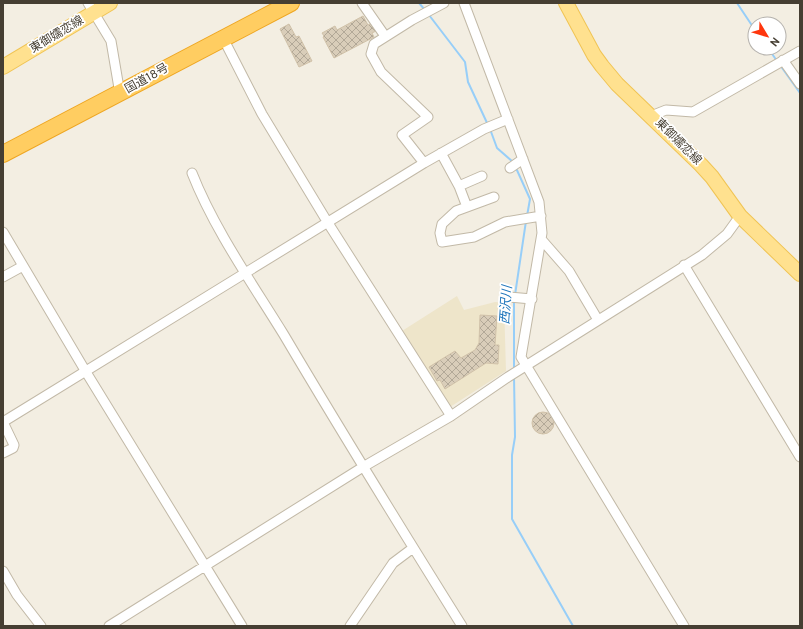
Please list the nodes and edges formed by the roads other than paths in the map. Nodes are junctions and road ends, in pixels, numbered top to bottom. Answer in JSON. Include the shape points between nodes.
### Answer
{"nodes":[{"id":1,"x":110,"y":3,"type":"edge"},
{"id":2,"x":291,"y":3,"type":"edge"},
{"id":3,"x":362,"y":3,"type":"edge"},
{"id":4,"x":444,"y":3,"type":"edge"},
{"id":5,"x":464,"y":3,"type":"edge"},
{"id":6,"x":566,"y":3,"type":"edge"},
{"id":7,"x":91,"y":8,"type":"edge"},
{"id":8,"x":385,"y":36,"type":"junction"},
{"id":9,"x":223,"y":38,"type":"junction"},
{"id":10,"x":800,"y":51,"type":"edge"},
{"id":11,"x":783,"y":60,"type":"junction"},
{"id":12,"x":3,"y":67,"type":"edge"},
{"id":13,"x":800,"y":84,"type":"edge"},
{"id":14,"x":120,"y":94,"type":"junction"},
{"id":15,"x":652,"y":116,"type":"junction"},
{"id":16,"x":508,"y":120,"type":"junction"},
{"id":17,"x":441,"y":153,"type":"junction"},
{"id":18,"x":3,"y":154,"type":"edge"},
{"id":19,"x":521,"y":161,"type":"junction"},
{"id":20,"x":424,"y":163,"type":"junction"},
{"id":21,"x":510,"y":168,"type":"dead end"},
{"id":22,"x":192,"y":173,"type":"dead end"},
{"id":23,"x":482,"y":176,"type":"dead end"},
{"id":24,"x":459,"y":186,"type":"junction"},
{"id":25,"x":494,"y":197,"type":"dead end"},
{"id":26,"x":467,"y":207,"type":"junction"},
{"id":27,"x":541,"y":216,"type":"junction"},
{"id":28,"x":740,"y":216,"type":"junction"},
{"id":29,"x":328,"y":223,"type":"junction"},
{"id":30,"x":3,"y":232,"type":"edge"},
{"id":31,"x":541,"y":239,"type":"junction"},
{"id":32,"x":684,"y":265,"type":"junction"},
{"id":33,"x":23,"y":266,"type":"junction"},
{"id":34,"x":246,"y":273,"type":"junction"},
{"id":35,"x":800,"y":274,"type":"edge"},
{"id":36,"x":3,"y":277,"type":"edge"},
{"id":37,"x":510,"y":297,"type":"dead end"},
{"id":38,"x":532,"y":299,"type":"junction"},
{"id":39,"x":598,"y":320,"type":"junction"},
{"id":40,"x":522,"y":368,"type":"junction"},
{"id":41,"x":86,"y":372,"type":"junction"},
{"id":42,"x":451,"y":416,"type":"junction"},
{"id":43,"x":3,"y":422,"type":"edge"},
{"id":44,"x":797,"y":446,"type":"edge"},
{"id":45,"x":3,"y":454,"type":"edge"},
{"id":46,"x":800,"y":457,"type":"edge"},
{"id":47,"x":363,"y":466,"type":"junction"},
{"id":48,"x":413,"y":548,"type":"junction"},
{"id":49,"x":204,"y":565,"type":"junction"},
{"id":50,"x":3,"y":571,"type":"edge"},
{"id":51,"x":357,"y":616,"type":"junction"},
{"id":52,"x":40,"y":626,"type":"edge"},
{"id":53,"x":109,"y":626,"type":"edge"},
{"id":54,"x":242,"y":626,"type":"edge"},
{"id":55,"x":350,"y":626,"type":"edge"},
{"id":56,"x":357,"y":626,"type":"edge"},
{"id":57,"x":462,"y":626,"type":"edge"},
{"id":58,"x":684,"y":626,"type":"edge"}],
"edges":[{"from":1,"to":7,"type":"main road","name":"東御嬬恋線"},
{"from":2,"to":9,"type":"highway","name":"国道18号"},
{"from":3,"to":8,"type":"street"},
{"from":4,"to":8,"type":"street"},
{"from":5,"to":16,"type":"street"},
{"from":6,"to":15,"type":"main road","name":"東御嬬恋線","via":[[602,66],[617,84]]},
{"from":7,"to":12,"type":"main road","name":"東御嬬恋線"},
{"from":7,"to":14,"type":"street","via":[[112,42]]},
{"from":8,"to":20,"type":"street","via":[[374,44],[371,54],[381,72],[428,117],[402,135]]},
{"from":9,"to":14,"type":"highway","name":"国道18号"},
{"from":9,"to":29,"type":"street","via":[[262,114]]},
{"from":10,"to":11,"type":"street"},
{"from":11,"to":13,"type":"street"},
{"from":11,"to":15,"type":"street","via":[[693,112],[666,110]]},
{"from":14,"to":18,"type":"highway","name":"国道18号"},
{"from":15,"to":28,"type":"main road","name":"東御嬬恋線","via":[[712,177]]},
{"from":16,"to":17,"type":"street","via":[[484,129]]},
{"from":16,"to":19,"type":"street"},
{"from":17,"to":20,"type":"street"},
{"from":17,"to":24,"type":"street"},
{"from":19,"to":21,"type":"street"},
{"from":19,"to":27,"type":"street"},
{"from":20,"to":29,"type":"street"},
{"from":22,"to":34,"type":"street","via":[[202,198]]},
{"from":23,"to":24,"type":"street"},
{"from":24,"to":26,"type":"street"},
{"from":25,"to":26,"type":"street"},
{"from":26,"to":27,"type":"street","via":[[456,211],[442,224],[442,242],[474,238],[505,222]]},
{"from":27,"to":31,"type":"street"},
{"from":28,"to":32,"type":"street","via":[[727,234],[702,255]]},
{"from":28,"to":35,"type":"main road","name":"東御嬬恋線"},
{"from":29,"to":34,"type":"street"},
{"from":29,"to":42,"type":"street"},
{"from":30,"to":33,"type":"street"},
{"from":31,"to":38,"type":"street"},
{"from":31,"to":39,"type":"street","via":[[569,271]]},
{"from":32,"to":39,"type":"street"},
{"from":32,"to":44,"type":"street"},
{"from":33,"to":36,"type":"street"},
{"from":33,"to":41,"type":"street"},
{"from":34,"to":41,"type":"street"},
{"from":34,"to":47,"type":"street"},
{"from":37,"to":38,"type":"street"},
{"from":38,"to":40,"type":"street","via":[[521,357]]},
{"from":39,"to":40,"type":"street"},
{"from":40,"to":42,"type":"street"},
{"from":40,"to":58,"type":"street"},
{"from":41,"to":43,"type":"street"},
{"from":41,"to":49,"type":"street"},
{"from":42,"to":47,"type":"street"},
{"from":43,"to":45,"type":"street","via":[[14,445]]},
{"from":44,"to":46,"type":"street"},
{"from":47,"to":48,"type":"street"},
{"from":47,"to":49,"type":"street"},
{"from":48,"to":51,"type":"street","via":[[393,563]]},
{"from":48,"to":57,"type":"street"},
{"from":49,"to":53,"type":"street"},
{"from":49,"to":54,"type":"street"},
{"from":50,"to":52,"type":"street"},
{"from":51,"to":55,"type":"street"},
{"from":51,"to":56,"type":"street"}]}
